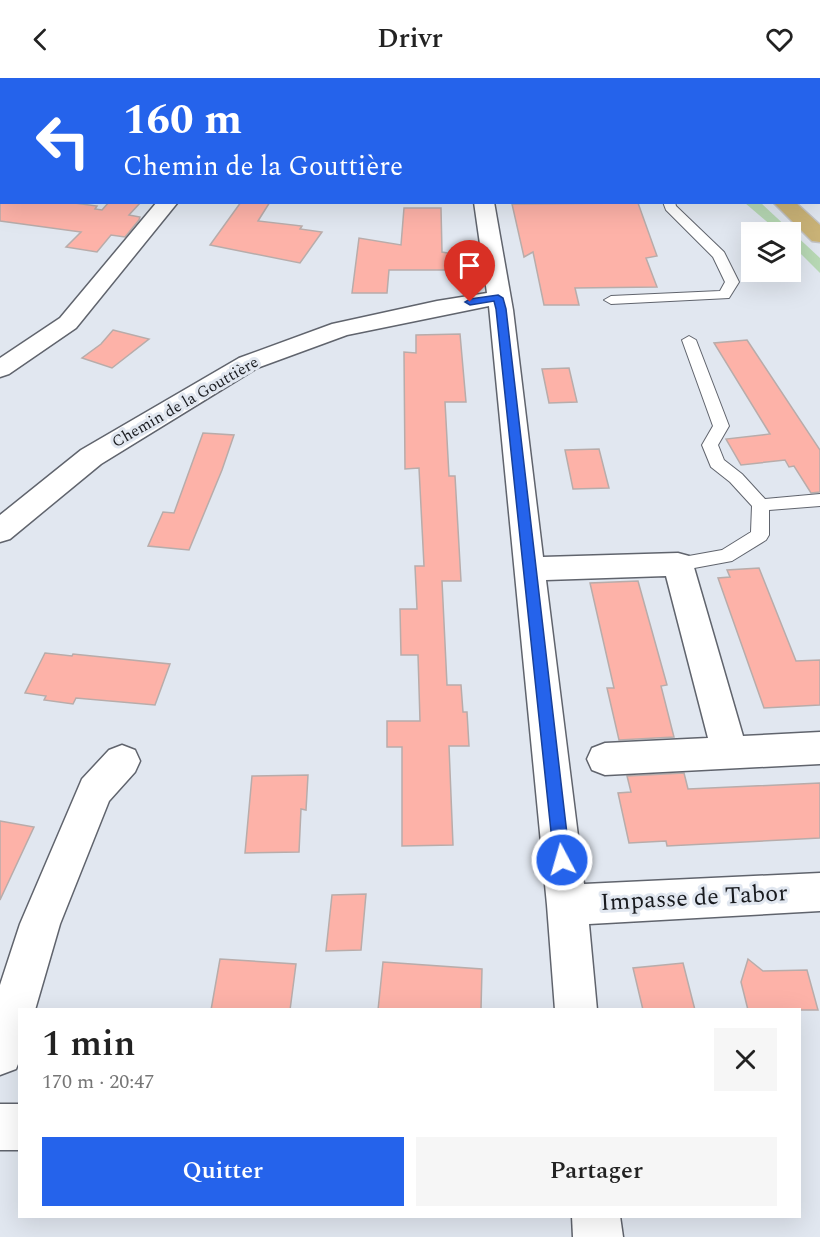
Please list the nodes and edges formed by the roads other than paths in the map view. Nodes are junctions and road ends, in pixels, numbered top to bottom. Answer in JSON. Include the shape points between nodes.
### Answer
{"nodes":[{"id":1,"x":166,"y":204,"type":"edge"},
{"id":2,"x":484,"y":204,"type":"edge"},
{"id":3,"x":669,"y":204,"type":"edge"},
{"id":4,"x":785,"y":204,"type":"edge"},
{"id":5,"x":820,"y":236,"type":"edge"},
{"id":6,"x":498,"y":298,"type":"junction"},
{"id":7,"x":610,"y":300,"type":"dead end"},
{"id":8,"x":689,"y":340,"type":"dead end"},
{"id":9,"x":0,"y":369,"type":"edge"},
{"id":10,"x":820,"y":500,"type":"edge"},
{"id":11,"x":761,"y":505,"type":"junction"},
{"id":12,"x":0,"y":531,"type":"edge"},
{"id":13,"x":678,"y":564,"type":"junction"},
{"id":14,"x":530,"y":568,"type":"junction"},
{"id":15,"x":820,"y":748,"type":"edge"},
{"id":16,"x":730,"y":754,"type":"junction"},
{"id":17,"x":605,"y":759,"type":"dead end"},
{"id":18,"x":122,"y":761,"type":"dead end"},
{"id":19,"x":820,"y":892,"type":"edge"},
{"id":20,"x":567,"y":905,"type":"junction"},
{"id":21,"x":576,"y":1008,"type":"edge"},
{"id":22,"x":0,"y":1053,"type":"edge"},
{"id":23,"x":0,"y":1126,"type":"edge"},
{"id":24,"x":18,"y":1127,"type":"edge"},
{"id":25,"x":596,"y":1218,"type":"edge"},
{"id":26,"x":598,"y":1237,"type":"edge"}],
"edges":[{"from":1,"to":9,"type":"street","via":[[68,323]]},
{"from":2,"to":6,"type":"street"},
{"from":3,"to":7,"type":"lane","via":[[719,255],[732,282],[724,295]]},
{"from":4,"to":5,"type":"main road"},
{"from":6,"to":12,"type":"street","name":"Chemin de la Gouttière","via":[[340,329],[248,363],[91,457]]},
{"from":6,"to":14,"type":"street"},
{"from":8,"to":11,"type":"lane","via":[[721,426],[710,445],[717,463]]},
{"from":10,"to":11,"type":"lane"},
{"from":11,"to":13,"type":"lane","via":[[760,535],[726,556]]},
{"from":13,"to":14,"type":"street"},
{"from":13,"to":16,"type":"street"},
{"from":14,"to":20,"type":"street"},
{"from":15,"to":16,"type":"street"},
{"from":16,"to":17,"type":"street"},
{"from":18,"to":22,"type":"street","via":[[96,791],[40,924]]},
{"from":19,"to":20,"type":"street","name":"Impasse de Tabor"},
{"from":20,"to":21,"type":"street"},
{"from":23,"to":24,"type":"street"},
{"from":25,"to":26,"type":"street"}]}
